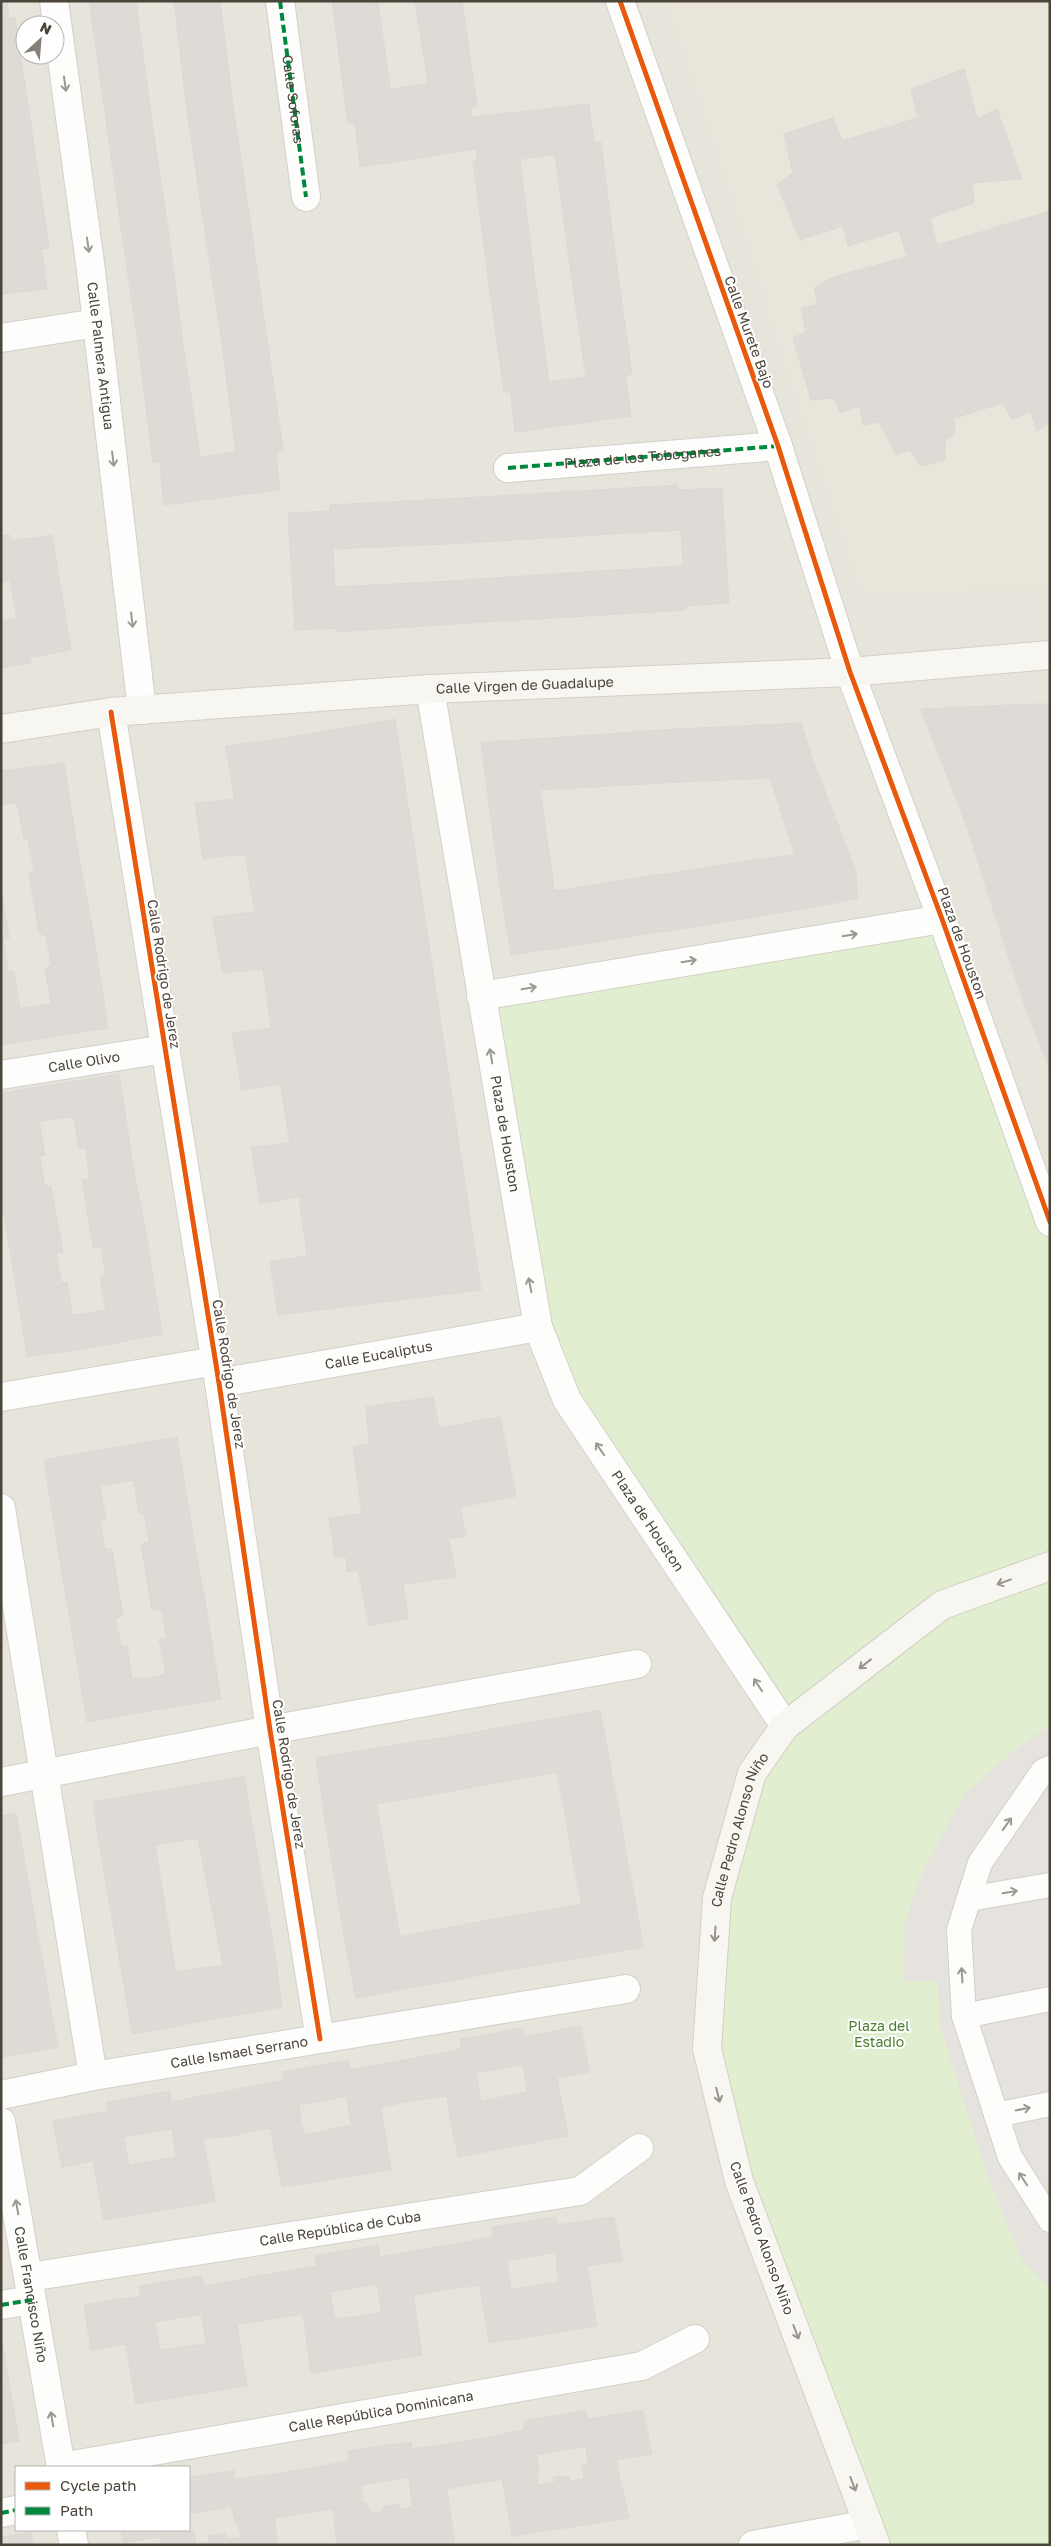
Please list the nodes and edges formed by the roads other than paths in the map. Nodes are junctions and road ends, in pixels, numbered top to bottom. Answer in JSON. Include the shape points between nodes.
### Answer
{"nodes":[{"id":1,"x":54,"y":1,"type":"edge"},
{"id":2,"x":280,"y":1,"type":"edge"},
{"id":3,"x":620,"y":1,"type":"edge"},
{"id":4,"x":306,"y":197,"type":"dead end"},
{"id":5,"x":97,"y":323,"type":"junction"},
{"id":6,"x":1,"y":338,"type":"edge"},
{"id":7,"x":778,"y":446,"type":"junction"},
{"id":8,"x":508,"y":468,"type":"dead end"},
{"id":9,"x":1050,"y":655,"type":"edge"},
{"id":10,"x":850,"y":672,"type":"junction"},
{"id":11,"x":430,"y":689,"type":"junction"},
{"id":12,"x":142,"y":710,"type":"junction"},
{"id":13,"x":111,"y":712,"type":"junction"},
{"id":14,"x":1,"y":729,"type":"edge"},
{"id":15,"x":942,"y":920,"type":"junction"},
{"id":16,"x":481,"y":996,"type":"junction"},
{"id":17,"x":165,"y":1049,"type":"junction"},
{"id":18,"x":1,"y":1074,"type":"edge"},
{"id":19,"x":1050,"y":1222,"type":"edge"},
{"id":20,"x":538,"y":1327,"type":"junction"},
{"id":21,"x":218,"y":1372,"type":"junction"},
{"id":22,"x":1,"y":1397,"type":"edge"},
{"id":23,"x":1,"y":1508,"type":"edge"},
{"id":24,"x":1050,"y":1566,"type":"edge"},
{"id":25,"x":637,"y":1664,"type":"dead end"},
{"id":26,"x":786,"y":1726,"type":"junction"},
{"id":27,"x":270,"y":1730,"type":"junction"},
{"id":28,"x":1050,"y":1768,"type":"edge"},
{"id":29,"x":46,"y":1775,"type":"junction"},
{"id":30,"x":1,"y":1782,"type":"edge"},
{"id":31,"x":1050,"y":1885,"type":"edge"},
{"id":32,"x":969,"y":1899,"type":"junction"},
{"id":33,"x":626,"y":1989,"type":"dead end"},
{"id":34,"x":1050,"y":1999,"type":"edge"},
{"id":35,"x":964,"y":2016,"type":"junction"},
{"id":36,"x":320,"y":2039,"type":"junction"},
{"id":37,"x":93,"y":2076,"type":"junction"},
{"id":38,"x":1,"y":2094,"type":"edge"},
{"id":39,"x":1050,"y":2104,"type":"edge"},
{"id":40,"x":996,"y":2115,"type":"junction"},
{"id":41,"x":1,"y":2122,"type":"edge"},
{"id":42,"x":638,"y":2148,"type":"dead end"},
{"id":43,"x":1047,"y":2211,"type":"edge"},
{"id":44,"x":31,"y":2288,"type":"junction"},
{"id":45,"x":1,"y":2305,"type":"edge"},
{"id":46,"x":695,"y":2339,"type":"dead end"},
{"id":47,"x":60,"y":2466,"type":"edge"},
{"id":48,"x":66,"y":2466,"type":"edge"},
{"id":49,"x":15,"y":2510,"type":"edge"},
{"id":50,"x":1,"y":2513,"type":"edge"},
{"id":51,"x":71,"y":2531,"type":"edge"},
{"id":52,"x":872,"y":2535,"type":"edge"},
{"id":53,"x":74,"y":2545,"type":"edge"},
{"id":54,"x":753,"y":2545,"type":"edge"}],
"edges":[{"from":1,"to":5,"type":"street","name":"Calle Palmera Antigua","one_way":true},
{"from":2,"to":4,"type":"street","name":"Calle Soforas"},
{"from":3,"to":7,"type":"street","name":"Calle Murete Bajo"},
{"from":5,"to":6,"type":"street"},
{"from":5,"to":12,"type":"street","name":"Calle Palmera Antigua","one_way":true},
{"from":7,"to":8,"type":"street","name":"Plaza de los Toboganes"},
{"from":7,"to":10,"type":"street","name":"Calle Murete Bajo"},
{"from":9,"to":10,"type":"street","name":"Calle Virgen de Guadalupe"},
{"from":10,"to":11,"type":"street","name":"Calle Virgen de Guadalupe"},
{"from":10,"to":15,"type":"street","name":"Plaza de Houston"},
{"from":11,"to":12,"type":"street","name":"Calle Virgen de Guadalupe"},
{"from":11,"to":16,"type":"street","name":"Plaza de Houston"},
{"from":12,"to":13,"type":"street","name":"Calle Virgen de Guadalupe"},
{"from":13,"to":14,"type":"street","name":"Calle Virgen de Guadalupe"},
{"from":13,"to":17,"type":"street","name":"Calle Rodrigo de Jerez"},
{"from":16,"to":15,"type":"street","name":"Plaza de Houston","one_way":true},
{"from":15,"to":19,"type":"street","name":"Plaza de Houston"},
{"from":20,"to":16,"type":"street","name":"Plaza de Houston","one_way":true},
{"from":17,"to":18,"type":"street","name":"Calle Olivo"},
{"from":17,"to":21,"type":"street","name":"Calle Rodrigo de Jerez"},
{"from":20,"to":21,"type":"street","name":"Calle Eucaliptus"},
{"from":26,"to":20,"type":"street","name":"Plaza de Houston","one_way":true,"via":[[567,1400]]},
{"from":21,"to":22,"type":"street","name":"Calle Eucaliptus"},
{"from":21,"to":27,"type":"street","name":"Calle Rodrigo de Jerez"},
{"from":23,"to":29,"type":"street"},
{"from":24,"to":26,"type":"street","one_way":true,"via":[[942,1605]]},
{"from":25,"to":27,"type":"street"},
{"from":26,"to":52,"type":"street","name":"Calle Pedro Alonso Niño","one_way":true,"via":[[752,1773],[717,1898],[707,2049],[739,2181]]},
{"from":27,"to":29,"type":"street"},
{"from":27,"to":36,"type":"street","name":"Calle Rodrigo de Jerez"},
{"from":32,"to":28,"type":"lane","one_way":true,"via":[[980,1863],[1043,1771]]},
{"from":29,"to":30,"type":"street"},
{"from":29,"to":37,"type":"street"},
{"from":32,"to":31,"type":"lane","one_way":true},
{"from":35,"to":32,"type":"lane","one_way":true,"via":[[959,1930]]},
{"from":33,"to":36,"type":"street","name":"Calle Ismael Serrano"},
{"from":34,"to":35,"type":"lane"},
{"from":35,"to":40,"type":"lane"},
{"from":36,"to":37,"type":"street","name":"Calle Ismael Serrano"},
{"from":37,"to":38,"type":"street","name":"Calle Ismael Serrano"},
{"from":40,"to":39,"type":"lane","one_way":true},
{"from":43,"to":40,"type":"lane","one_way":true,"via":[[1010,2157]]},
{"from":44,"to":41,"type":"street","name":"Calle Francisco Niño","one_way":true},
{"from":42,"to":44,"type":"street","name":"Calle República de Cuba","via":[[580,2191]]},
{"from":44,"to":45,"type":"street","name":"Calle República de Cuba"},
{"from":47,"to":44,"type":"street","name":"Calle Francisco Niño","one_way":true},
{"from":46,"to":48,"type":"street","name":"Calle República Dominicana","via":[[642,2366]]},
{"from":49,"to":50,"type":"street"},
{"from":51,"to":53,"type":"street"},
{"from":52,"to":54,"type":"street"}]}
